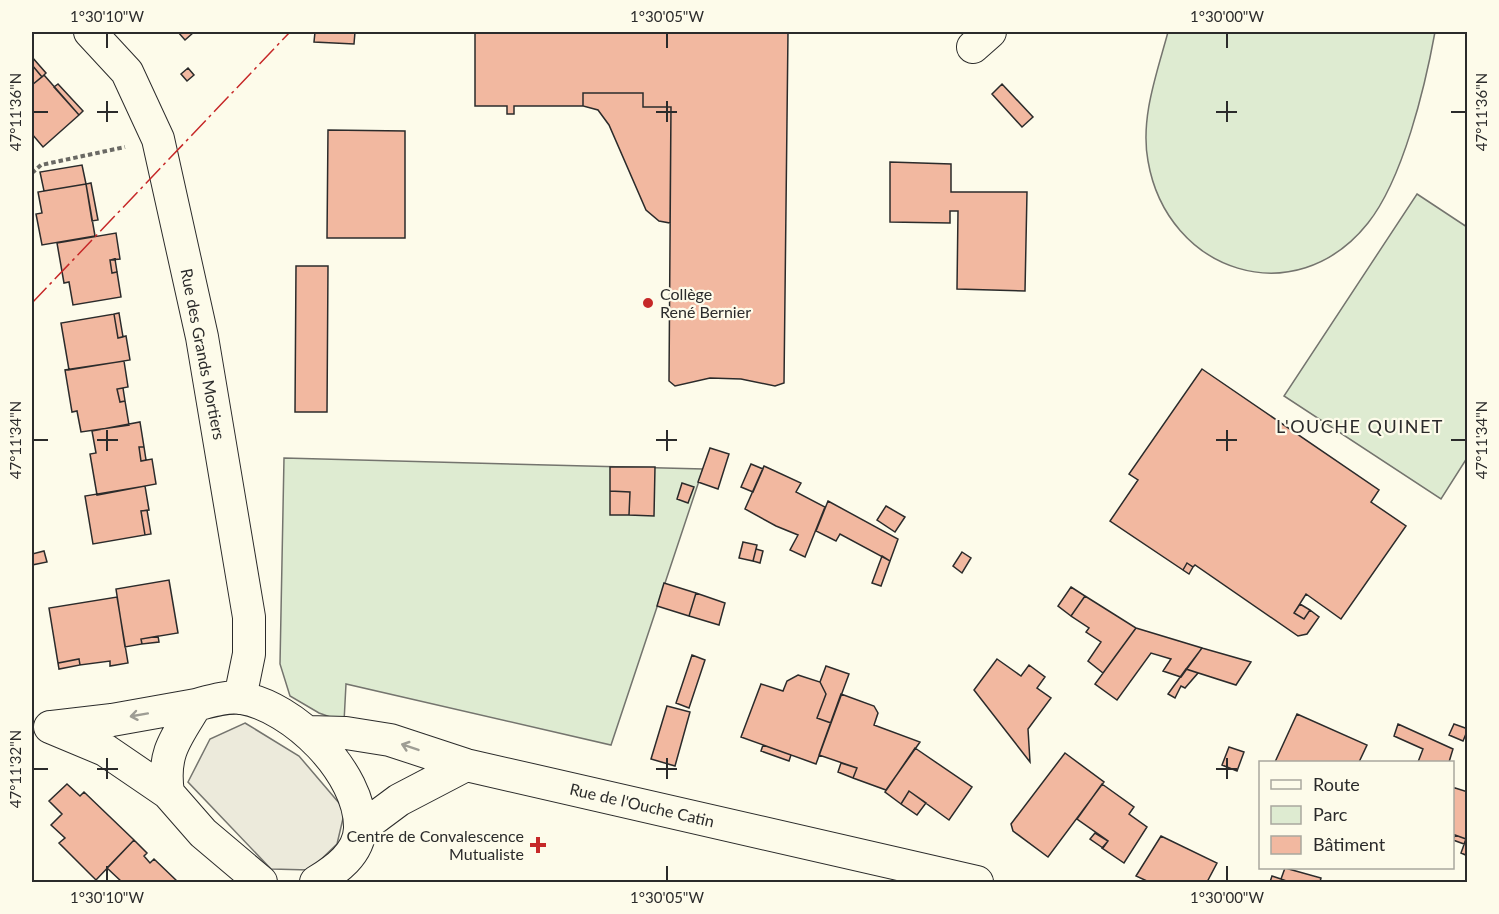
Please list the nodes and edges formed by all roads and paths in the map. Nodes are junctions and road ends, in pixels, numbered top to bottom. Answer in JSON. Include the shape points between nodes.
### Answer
{"nodes":[{"id":1,"x":90,"y":32,"type":"edge"},
{"id":2,"x":158,"y":139,"type":"junction"},
{"id":3,"x":32,"y":172,"type":"edge"},
{"id":4,"x":240,"y":698,"type":"junction"},
{"id":5,"x":196,"y":705,"type":"junction"},
{"id":6,"x":41,"y":728,"type":"edge"},
{"id":7,"x":308,"y":732,"type":"junction"},
{"id":8,"x":466,"y":765,"type":"junction"},
{"id":9,"x":168,"y":793,"type":"junction"},
{"id":10,"x":360,"y":829,"type":"junction"},
{"id":11,"x":261,"y":882,"type":"edge"},
{"id":12,"x":316,"y":882,"type":"edge"},
{"id":13,"x":977,"y":882,"type":"edge"}],
"edges":[{"from":1,"to":2,"type":"street","name":"Rue des Grands Mortiers","via":[[127,72]]},
{"from":2,"to":3,"type":"path","via":[[41,165]]},
{"from":2,"to":4,"type":"street","name":"Rue des Grands Mortiers","via":[[202,337],[249,617],[249,654]]},
{"from":4,"to":5,"type":"street","via":[[219,698]]},
{"from":4,"to":7,"type":"street","via":[[267,706]]},
{"from":5,"to":6,"type":"street","one_way":true},
{"from":5,"to":9,"type":"street","via":[[172,743],[165,770]]},
{"from":6,"to":9,"type":"street","via":[[105,750]]},
{"from":8,"to":7,"type":"street","name":"Rue de l'Ouche Catin","one_way":true,"via":[[390,740]]},
{"from":7,"to":10,"type":"street","via":[[345,778],[355,799]]},
{"from":8,"to":10,"type":"street","via":[[399,800]]},
{"from":8,"to":13,"type":"street","name":"Rue de l'Ouche Catin"},
{"from":9,"to":11,"type":"street","via":[[203,833]]},
{"from":10,"to":12,"type":"street","via":[[353,849],[339,868]]}]}
